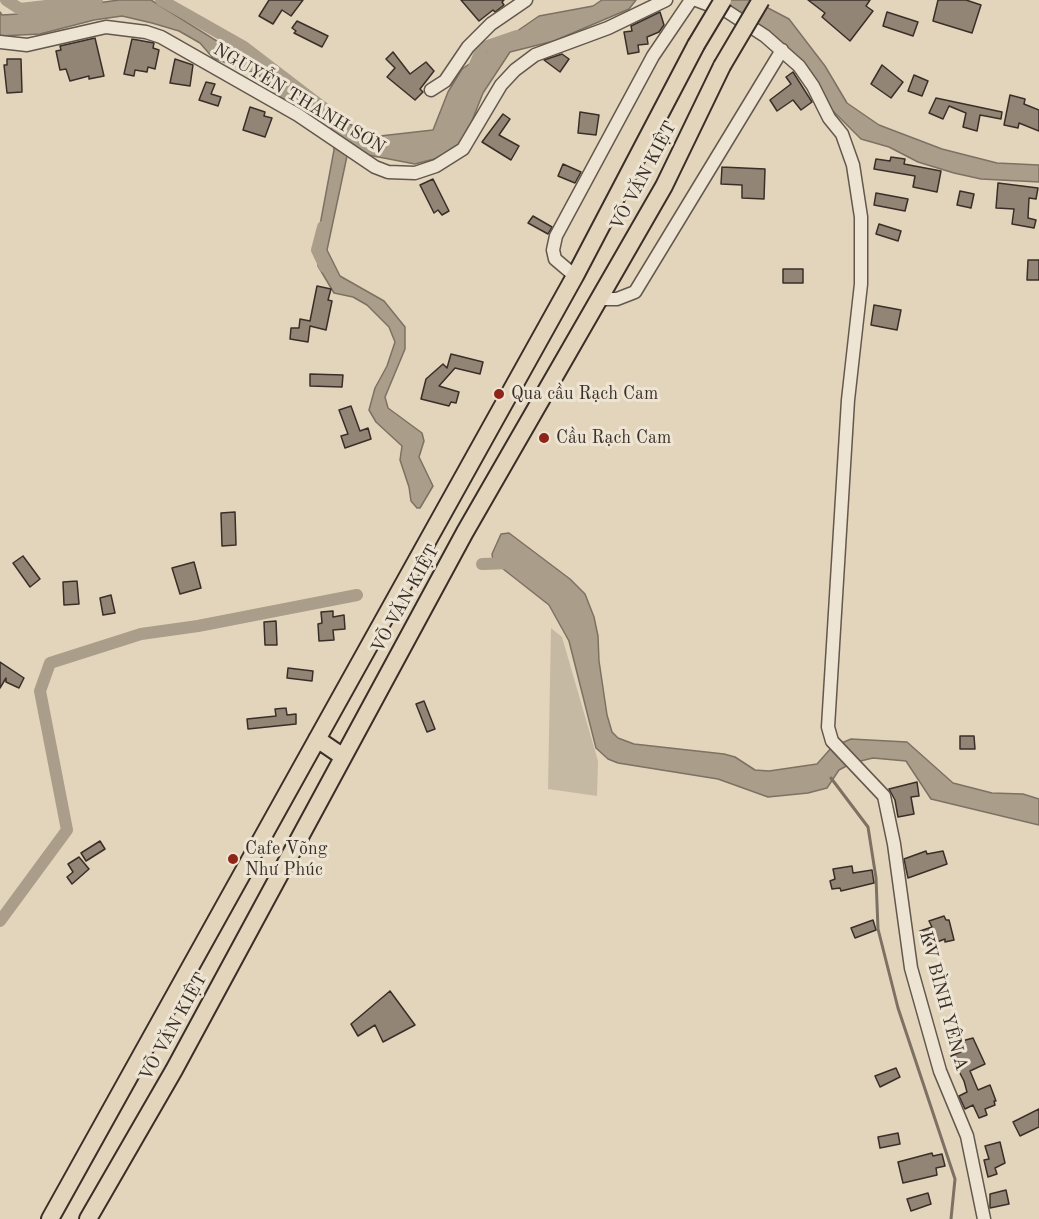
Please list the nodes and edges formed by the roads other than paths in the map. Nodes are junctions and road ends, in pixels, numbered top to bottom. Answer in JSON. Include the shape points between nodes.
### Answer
{"nodes":[{"id":1,"x":526,"y":0,"type":"edge"},
{"id":2,"x":666,"y":0,"type":"edge"},
{"id":3,"x":691,"y":0,"type":"edge"},
{"id":4,"x":696,"y":0,"type":"edge"},
{"id":5,"x":761,"y":0,"type":"edge"},
{"id":6,"x":725,"y":6,"type":"edge"},
{"id":7,"x":0,"y":42,"type":"edge"},
{"id":8,"x":782,"y":50,"type":"junction"},
{"id":9,"x":431,"y":90,"type":"dead end"},
{"id":10,"x":576,"y":276,"type":"junction"},
{"id":11,"x":599,"y":299,"type":"junction"},
{"id":12,"x":317,"y":739,"type":"junction"},
{"id":13,"x":342,"y":756,"type":"junction"},
{"id":14,"x":50,"y":1219,"type":"edge"},
{"id":15,"x":88,"y":1219,"type":"edge"},
{"id":16,"x":984,"y":1219,"type":"edge"}],
"edges":[{"from":1,"to":9,"type":"street","via":[[491,24],[468,47],[445,81]]},
{"from":2,"to":7,"type":"street","name":"NGUYỄN THANH SƠN","via":[[527,61],[501,85],[463,149],[436,166],[415,173],[388,172],[354,154],[329,134],[146,32],[106,27],[27,45]]},
{"from":3,"to":10,"type":"street","via":[[653,57],[556,236],[555,259]]},
{"from":4,"to":6,"type":"street"},
{"from":5,"to":11,"type":"main road","name":"VÕ VĂN KIỆT","bridge":true,"via":[[722,66],[664,186]]},
{"from":6,"to":8,"type":"street"},
{"from":6,"to":10,"type":"main road","name":"VÕ VĂN KIỆT","bridge":true,"via":[[696,45]]},
{"from":8,"to":11,"type":"street","via":[[635,292],[617,299]]},
{"from":8,"to":16,"type":"street","name":"KV BÌNH YÊN A","via":[[804,73],[845,140],[861,217],[861,284],[848,399],[828,718],[832,741],[884,796],[911,968],[940,1071],[967,1136]]},
{"from":10,"to":12,"type":"main road","name":"VÕ VĂN KIỆT"},
{"from":11,"to":13,"type":"main road","name":"VÕ VĂN KIỆT"},
{"from":12,"to":13,"type":"main road"},
{"from":12,"to":14,"type":"main road","name":"VÕ VĂN KIỆT"},
{"from":13,"to":15,"type":"main road","name":"VÕ VĂN KIỆT","via":[[174,1070]]}]}
